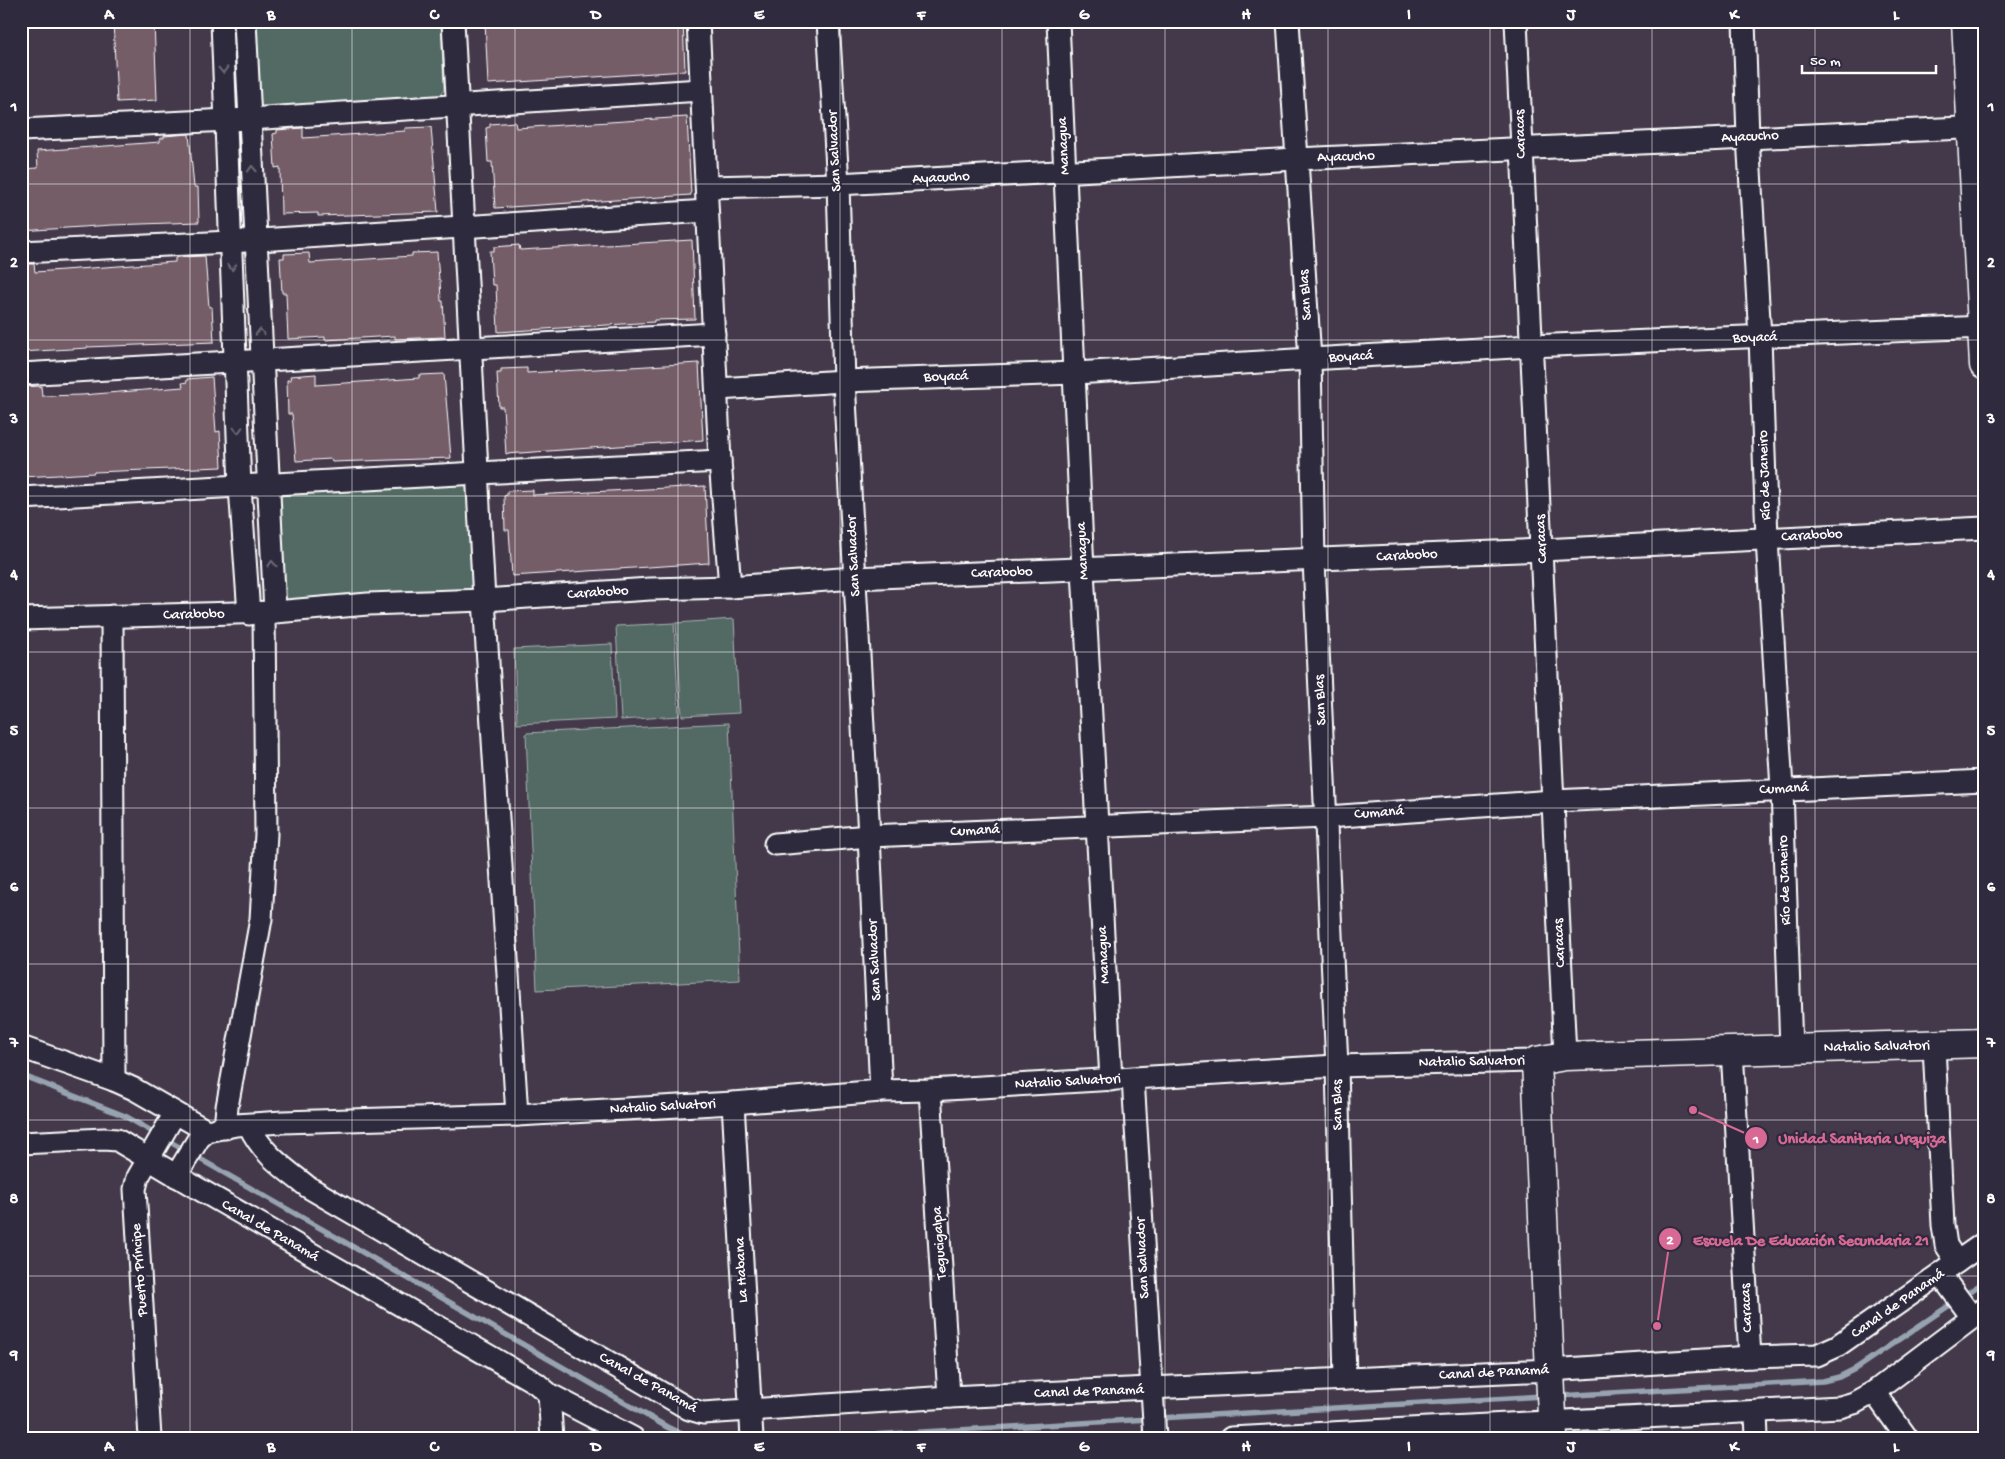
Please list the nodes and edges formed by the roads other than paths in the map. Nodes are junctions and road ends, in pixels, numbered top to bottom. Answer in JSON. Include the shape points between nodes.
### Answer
{"nodes":[{"id":1,"x":222,"y":21,"type":"edge"},
{"id":2,"x":245,"y":21,"type":"edge"},
{"id":3,"x":453,"y":21,"type":"edge"},
{"id":4,"x":698,"y":21,"type":"edge"},
{"id":5,"x":828,"y":21,"type":"edge"},
{"id":6,"x":1058,"y":21,"type":"edge"},
{"id":7,"x":1288,"y":21,"type":"edge"},
{"id":8,"x":1516,"y":21,"type":"edge"},
{"id":9,"x":1744,"y":21,"type":"edge"},
{"id":10,"x":1966,"y":21,"type":"edge"},
{"id":11,"x":702,"y":90,"type":"junction"},
{"id":12,"x":459,"y":106,"type":"junction"},
{"id":13,"x":249,"y":120,"type":"junction"},
{"id":14,"x":225,"y":121,"type":"junction"},
{"id":15,"x":1977,"y":127,"type":"edge"},
{"id":16,"x":21,"y":130,"type":"edge"},
{"id":17,"x":1748,"y":137,"type":"junction"},
{"id":18,"x":1521,"y":149,"type":"junction"},
{"id":19,"x":1297,"y":159,"type":"junction"},
{"id":20,"x":1066,"y":171,"type":"junction"},
{"id":21,"x":838,"y":184,"type":"junction"},
{"id":22,"x":708,"y":187,"type":"junction"},
{"id":23,"x":707,"y":211,"type":"junction"},
{"id":24,"x":464,"y":226,"type":"junction"},
{"id":25,"x":256,"y":240,"type":"junction"},
{"id":26,"x":230,"y":242,"type":"junction"},
{"id":27,"x":21,"y":252,"type":"edge"},
{"id":28,"x":1983,"y":327,"type":"edge"},
{"id":29,"x":714,"y":334,"type":"junction"},
{"id":30,"x":1760,"y":338,"type":"junction"},
{"id":31,"x":1531,"y":346,"type":"junction"},
{"id":32,"x":470,"y":350,"type":"junction"},
{"id":33,"x":261,"y":359,"type":"junction"},
{"id":34,"x":1310,"y":360,"type":"junction"},
{"id":35,"x":236,"y":361,"type":"junction"},
{"id":36,"x":1984,"y":365,"type":"edge"},
{"id":37,"x":1075,"y":373,"type":"junction"},
{"id":38,"x":21,"y":374,"type":"edge"},
{"id":39,"x":844,"y":381,"type":"junction"},
{"id":40,"x":718,"y":389,"type":"junction"},
{"id":41,"x":720,"y":462,"type":"junction"},
{"id":42,"x":478,"y":473,"type":"junction"},
{"id":43,"x":268,"y":485,"type":"junction"},
{"id":44,"x":240,"y":486,"type":"junction"},
{"id":45,"x":21,"y":498,"type":"edge"},
{"id":46,"x":1984,"y":528,"type":"edge"},
{"id":47,"x":1767,"y":538,"type":"junction"},
{"id":48,"x":1542,"y":550,"type":"junction"},
{"id":49,"x":1314,"y":560,"type":"junction"},
{"id":50,"x":1083,"y":570,"type":"junction"},
{"id":51,"x":855,"y":578,"type":"junction"},
{"id":52,"x":730,"y":587,"type":"junction"},
{"id":53,"x":484,"y":600,"type":"junction"},
{"id":54,"x":262,"y":613,"type":"junction"},
{"id":55,"x":112,"y":616,"type":"junction"},
{"id":56,"x":21,"y":619,"type":"edge"},
{"id":57,"x":1984,"y":781,"type":"edge"},
{"id":58,"x":1782,"y":789,"type":"junction"},
{"id":59,"x":1553,"y":801,"type":"junction"},
{"id":60,"x":1327,"y":817,"type":"junction"},
{"id":61,"x":1096,"y":826,"type":"junction"},
{"id":62,"x":869,"y":836,"type":"junction"},
{"id":63,"x":775,"y":844,"type":"dead end"},
{"id":64,"x":1984,"y":1044,"type":"edge"},
{"id":65,"x":1934,"y":1046,"type":"junction"},
{"id":66,"x":21,"y":1047,"type":"edge"},
{"id":67,"x":1791,"y":1049,"type":"junction"},
{"id":68,"x":1732,"y":1050,"type":"junction"},
{"id":69,"x":1565,"y":1056,"type":"junction"},
{"id":70,"x":1536,"y":1060,"type":"junction"},
{"id":71,"x":1337,"y":1066,"type":"junction"},
{"id":72,"x":1133,"y":1078,"type":"junction"},
{"id":73,"x":114,"y":1080,"type":"junction"},
{"id":74,"x":1111,"y":1080,"type":"junction"},
{"id":75,"x":930,"y":1090,"type":"junction"},
{"id":76,"x":881,"y":1091,"type":"junction"},
{"id":77,"x":734,"y":1103,"type":"junction"},
{"id":78,"x":517,"y":1115,"type":"junction"},
{"id":79,"x":249,"y":1125,"type":"junction"},
{"id":80,"x":216,"y":1129,"type":"junction"},
{"id":81,"x":162,"y":1137,"type":"junction"},
{"id":82,"x":21,"y":1143,"type":"edge"},
{"id":83,"x":185,"y":1161,"type":"junction"},
{"id":84,"x":1984,"y":1243,"type":"edge"},
{"id":85,"x":1957,"y":1262,"type":"junction"},
{"id":86,"x":1940,"y":1274,"type":"junction"},
{"id":87,"x":1978,"y":1313,"type":"edge"},
{"id":88,"x":1750,"y":1357,"type":"junction"},
{"id":89,"x":1551,"y":1377,"type":"junction"},
{"id":90,"x":1345,"y":1379,"type":"junction"},
{"id":91,"x":1151,"y":1389,"type":"junction"},
{"id":92,"x":1874,"y":1392,"type":"junction"},
{"id":93,"x":549,"y":1394,"type":"junction"},
{"id":94,"x":950,"y":1397,"type":"junction"},
{"id":95,"x":749,"y":1411,"type":"junction"},
{"id":96,"x":1756,"y":1413,"type":"junction"},
{"id":97,"x":1552,"y":1423,"type":"edge"},
{"id":98,"x":1358,"y":1434,"type":"edge"},
{"id":99,"x":150,"y":1438,"type":"edge"},
{"id":100,"x":552,"y":1438,"type":"edge"},
{"id":101,"x":633,"y":1438,"type":"edge"},
{"id":102,"x":752,"y":1438,"type":"edge"},
{"id":103,"x":1155,"y":1438,"type":"edge"},
{"id":104,"x":1231,"y":1438,"type":"edge"},
{"id":105,"x":1757,"y":1438,"type":"edge"},
{"id":106,"x":1907,"y":1438,"type":"edge"}],
"edges":[{"from":1,"to":14,"type":"street","one_way":true},
{"from":2,"to":13,"type":"street"},
{"from":3,"to":12,"type":"street"},
{"from":4,"to":11,"type":"street"},
{"from":5,"to":21,"type":"street","name":"San Salvador"},
{"from":6,"to":20,"type":"street","name":"Managua"},
{"from":7,"to":19,"type":"street","name":"San Blas"},
{"from":8,"to":18,"type":"street","name":"Caracas"},
{"from":9,"to":17,"type":"street","name":"Río de Janeiro"},
{"from":10,"to":15,"type":"street"},
{"from":11,"to":12,"type":"street"},
{"from":11,"to":22,"type":"street"},
{"from":12,"to":13,"type":"street"},
{"from":12,"to":24,"type":"street"},
{"from":13,"to":14,"type":"street"},
{"from":25,"to":13,"type":"street","one_way":true},
{"from":14,"to":16,"type":"street"},
{"from":14,"to":26,"type":"street"},
{"from":15,"to":17,"type":"street","name":"Ayacucho"},
{"from":15,"to":28,"type":"street"},
{"from":17,"to":18,"type":"street","name":"Ayacucho"},
{"from":17,"to":30,"type":"street","name":"Río de Janeiro"},
{"from":18,"to":19,"type":"street","name":"Ayacucho"},
{"from":18,"to":31,"type":"street","name":"Caracas"},
{"from":19,"to":20,"type":"street","name":"Ayacucho"},
{"from":19,"to":34,"type":"street","name":"San Blas"},
{"from":20,"to":21,"type":"street","name":"Ayacucho"},
{"from":20,"to":37,"type":"street","name":"Managua"},
{"from":21,"to":22,"type":"street","name":"Ayacucho"},
{"from":21,"to":39,"type":"street","name":"San Salvador"},
{"from":22,"to":23,"type":"street"},
{"from":23,"to":24,"type":"street"},
{"from":23,"to":29,"type":"street"},
{"from":24,"to":25,"type":"street"},
{"from":24,"to":32,"type":"street"},
{"from":25,"to":26,"type":"street"},
{"from":33,"to":25,"type":"street","one_way":true},
{"from":26,"to":27,"type":"street"},
{"from":26,"to":35,"type":"street","one_way":true},
{"from":28,"to":30,"type":"street","name":"Boyacá"},
{"from":28,"to":36,"type":"street"},
{"from":29,"to":32,"type":"street"},
{"from":29,"to":40,"type":"street"},
{"from":30,"to":31,"type":"street","name":"Boyacá"},
{"from":30,"to":47,"type":"street","name":"Río de Janeiro"},
{"from":31,"to":34,"type":"street","name":"Boyacá"},
{"from":31,"to":48,"type":"street","name":"Caracas"},
{"from":32,"to":33,"type":"street"},
{"from":32,"to":42,"type":"street"},
{"from":33,"to":35,"type":"street"},
{"from":33,"to":43,"type":"street"},
{"from":34,"to":37,"type":"street","name":"Boyacá"},
{"from":34,"to":49,"type":"street","name":"San Blas"},
{"from":35,"to":38,"type":"street"},
{"from":35,"to":44,"type":"street","one_way":true},
{"from":37,"to":39,"type":"street","name":"Boyacá"},
{"from":37,"to":50,"type":"street","name":"Managua"},
{"from":39,"to":40,"type":"street","name":"Boyacá"},
{"from":39,"to":51,"type":"street","name":"San Salvador"},
{"from":40,"to":41,"type":"street"},
{"from":41,"to":42,"type":"street"},
{"from":41,"to":52,"type":"street"},
{"from":42,"to":43,"type":"street"},
{"from":42,"to":53,"type":"street"},
{"from":43,"to":44,"type":"street"},
{"from":54,"to":43,"type":"street","one_way":true},
{"from":44,"to":45,"type":"street"},
{"from":44,"to":54,"type":"street"},
{"from":46,"to":47,"type":"street","name":"Carabobo"},
{"from":47,"to":48,"type":"street","name":"Carabobo"},
{"from":47,"to":58,"type":"street","name":"Río de Janeiro"},
{"from":48,"to":49,"type":"street","name":"Carabobo"},
{"from":48,"to":59,"type":"street","name":"Caracas"},
{"from":49,"to":50,"type":"street","name":"Carabobo"},
{"from":49,"to":60,"type":"street","name":"San Blas"},
{"from":50,"to":51,"type":"street","name":"Carabobo"},
{"from":50,"to":61,"type":"street","name":"Managua"},
{"from":51,"to":52,"type":"street","name":"Carabobo"},
{"from":51,"to":62,"type":"street","name":"San Salvador"},
{"from":52,"to":53,"type":"street","name":"Carabobo"},
{"from":53,"to":54,"type":"street","name":"Carabobo","via":[[368,604]]},
{"from":53,"to":78,"type":"street"},
{"from":54,"to":55,"type":"street","name":"Carabobo"},
{"from":54,"to":80,"type":"street","via":[[266,834],[261,919],[227,1107]]},
{"from":55,"to":56,"type":"street","name":"Carabobo"},
{"from":55,"to":73,"type":"street"},
{"from":57,"to":58,"type":"street","name":"Cumaná"},
{"from":58,"to":59,"type":"street","name":"Cumaná"},
{"from":58,"to":67,"type":"street","name":"Río de Janeiro"},
{"from":59,"to":60,"type":"street","name":"Cumaná"},
{"from":59,"to":69,"type":"street","name":"Caracas"},
{"from":60,"to":61,"type":"street","name":"Cumaná"},
{"from":60,"to":71,"type":"street","name":"San Blas"},
{"from":61,"to":62,"type":"street","name":"Cumaná"},
{"from":61,"to":74,"type":"street","name":"Managua"},
{"from":62,"to":63,"type":"street","name":"Cumaná"},
{"from":62,"to":76,"type":"street","name":"San Salvador"},
{"from":64,"to":65,"type":"street","name":"Natalio Salvatori"},
{"from":65,"to":67,"type":"street","name":"Natalio Salvatori"},
{"from":65,"to":85,"type":"street","via":[[1943,1225],[1946,1245]]},
{"from":66,"to":73,"type":"street"},
{"from":67,"to":68,"type":"street","name":"Natalio Salvatori"},
{"from":68,"to":69,"type":"street","name":"Natalio Salvatori"},
{"from":68,"to":88,"type":"street","name":"Caracas"},
{"from":69,"to":70,"type":"street","name":"Natalio Salvatori"},
{"from":70,"to":71,"type":"street","name":"Natalio Salvatori"},
{"from":70,"to":89,"type":"street"},
{"from":71,"to":72,"type":"street","name":"Natalio Salvatori"},
{"from":71,"to":90,"type":"street","name":"San Blas"},
{"from":72,"to":74,"type":"street","name":"Natalio Salvatori"},
{"from":72,"to":91,"type":"street","name":"San Salvador"},
{"from":73,"to":81,"type":"street","via":[[134,1089]]},
{"from":74,"to":75,"type":"street","name":"Natalio Salvatori"},
{"from":75,"to":76,"type":"street","name":"Natalio Salvatori"},
{"from":75,"to":94,"type":"street","name":"Tegucigalpa"},
{"from":76,"to":77,"type":"street","name":"Natalio Salvatori"},
{"from":77,"to":78,"type":"street","name":"Natalio Salvatori"},
{"from":77,"to":95,"type":"street","name":"La Habana"},
{"from":78,"to":79,"type":"street","name":"Natalio Salvatori"},
{"from":79,"to":80,"type":"street","name":"Natalio Salvatori"},
{"from":79,"to":95,"type":"street","name":"Canal de Panamá","via":[[271,1158],[308,1187],[688,1409],[703,1413]]},
{"from":80,"to":81,"type":"street"},
{"from":80,"to":83,"type":"street","via":[[199,1138]]},
{"from":81,"to":82,"type":"street","name":"Canal de Panamá"},
{"from":81,"to":83,"type":"street","name":"Canal de Panamá"},
{"from":81,"to":99,"type":"street","name":"Puerto Príncipe","via":[[138,1177],[135,1189]]},
{"from":83,"to":93,"type":"street","name":"Canal de Panamá"},
{"from":84,"to":85,"type":"street","name":"Canal de Panamá"},
{"from":85,"to":86,"type":"street","name":"Canal de Panamá"},
{"from":86,"to":87,"type":"street"},
{"from":86,"to":88,"type":"street","name":"Canal de Panamá","via":[[1829,1351],[1816,1355]]},
{"from":87,"to":92,"type":"street"},
{"from":88,"to":89,"type":"street","name":"Canal de Panamá"},
{"from":89,"to":90,"type":"street","name":"Canal de Panamá"},
{"from":89,"to":97,"type":"street"},
{"from":90,"to":91,"type":"street","name":"Canal de Panamá"},
{"from":91,"to":94,"type":"street","name":"Canal de Panamá"},
{"from":91,"to":103,"type":"street","name":"San Salvador"},
{"from":92,"to":96,"type":"street","via":[[1840,1407]]},
{"from":92,"to":106,"type":"street"},
{"from":93,"to":100,"type":"street"},
{"from":93,"to":101,"type":"street","name":"Canal de Panamá"},
{"from":94,"to":95,"type":"street","name":"Canal de Panamá"},
{"from":95,"to":102,"type":"street","name":"La Habana"},
{"from":96,"to":97,"type":"street"},
{"from":96,"to":105,"type":"street"},
{"from":97,"to":98,"type":"street"},
{"from":98,"to":104,"type":"street"}]}
